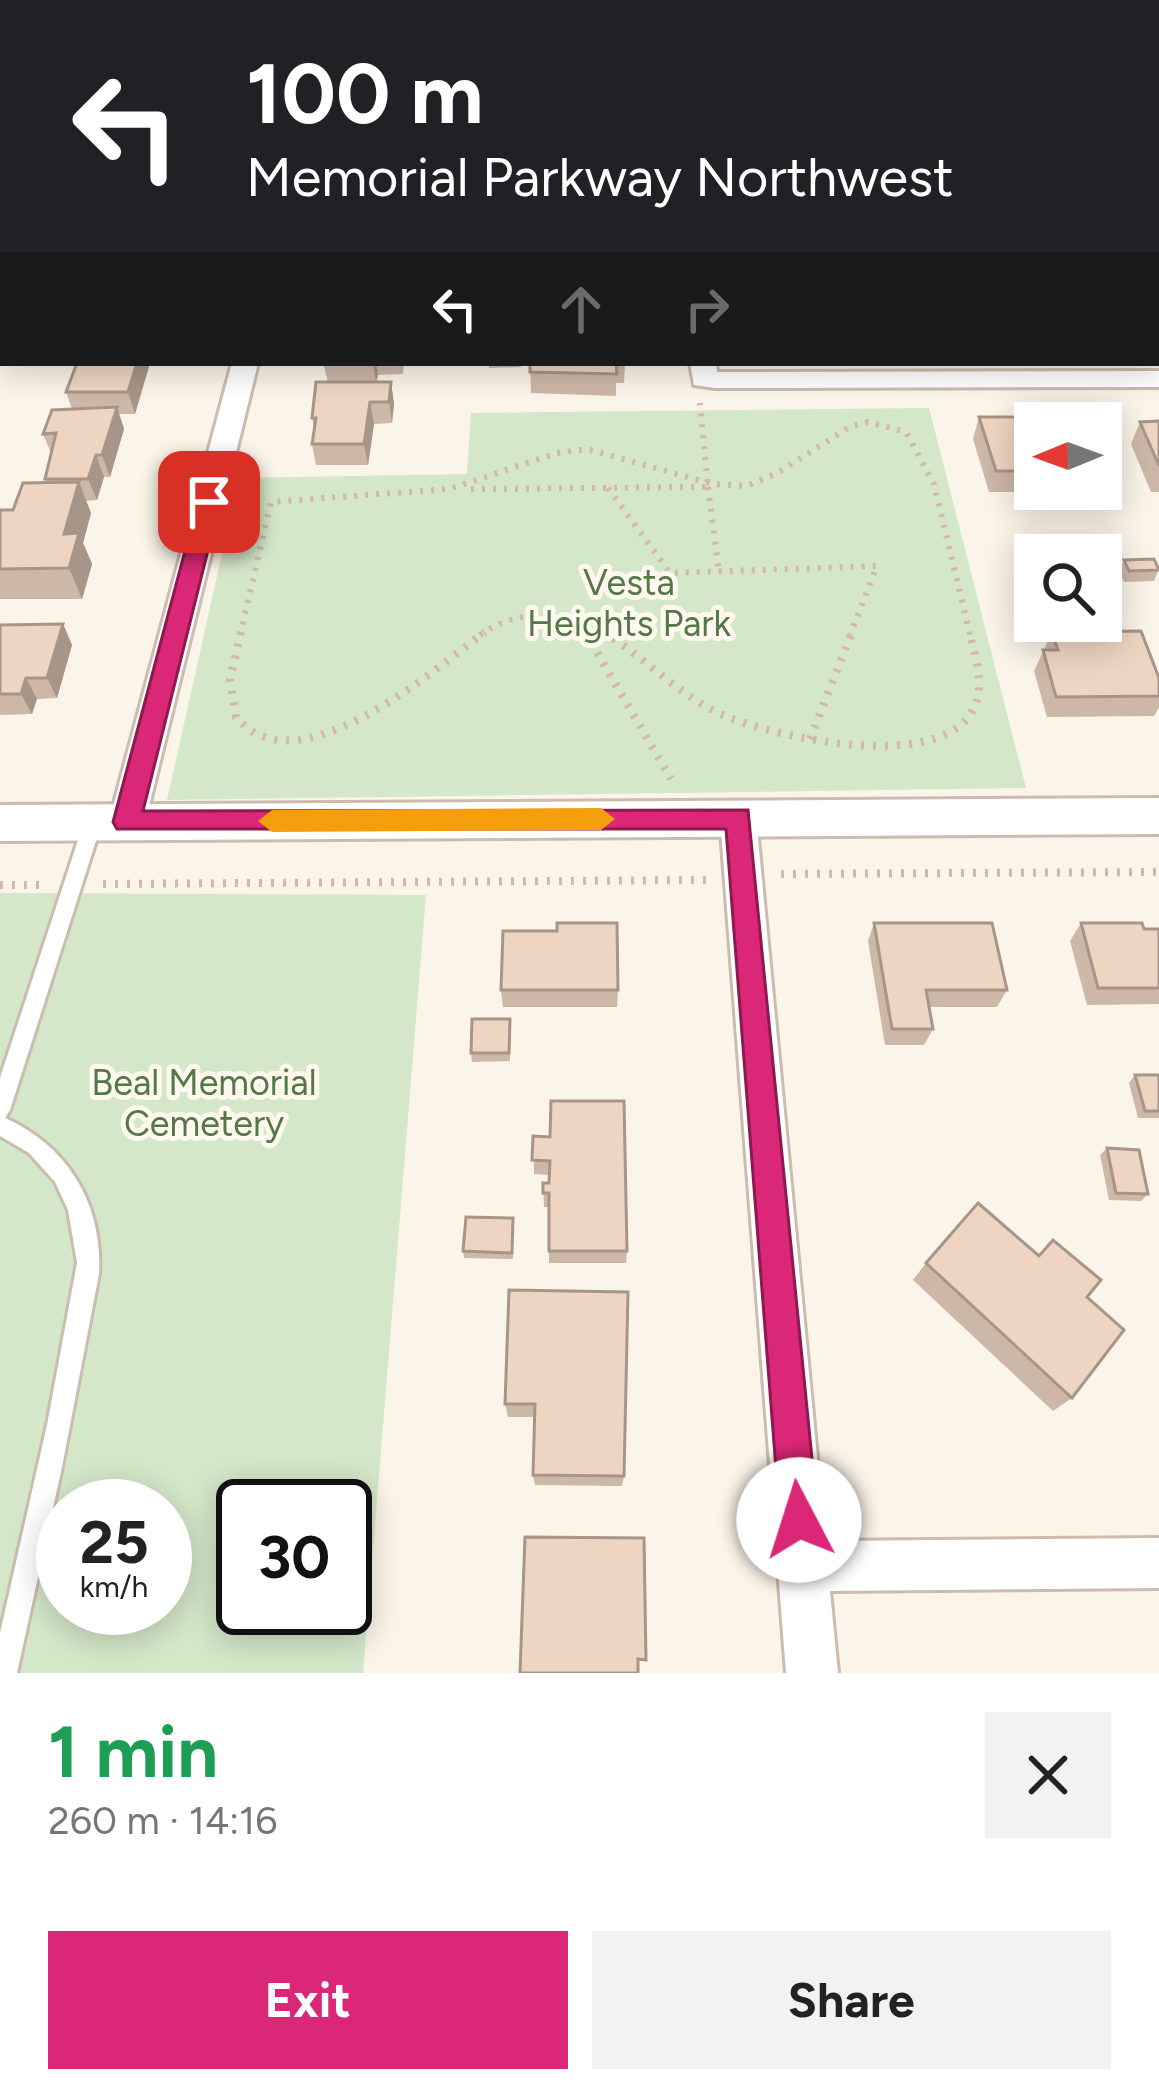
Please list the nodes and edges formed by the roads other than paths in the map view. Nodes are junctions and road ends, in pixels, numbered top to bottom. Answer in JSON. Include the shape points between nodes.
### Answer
{"nodes":[{"id":1,"x":244,"y":366,"type":"edge"},
{"id":2,"x":704,"y":371,"type":"edge"},
{"id":3,"x":1150,"y":374,"type":"edge"},
{"id":4,"x":1159,"y":816,"type":"edge"},
{"id":5,"x":738,"y":818,"type":"junction"},
{"id":6,"x":110,"y":822,"type":"junction"},
{"id":7,"x":0,"y":823,"type":"edge"},
{"id":8,"x":0,"y":1110,"type":"edge"},
{"id":9,"x":0,"y":1126,"type":"edge"},
{"id":10,"x":1159,"y":1563,"type":"edge"},
{"id":11,"x":803,"y":1566,"type":"junction"},
{"id":12,"x":3,"y":1670,"type":"edge"},
{"id":13,"x":812,"y":1673,"type":"edge"}],
"edges":[{"from":1,"to":6,"type":"street"},
{"from":2,"to":3,"type":"street"},
{"from":4,"to":5,"type":"street"},
{"from":5,"to":6,"type":"street"},
{"from":5,"to":11,"type":"street"},
{"from":6,"to":7,"type":"street"},
{"from":6,"to":8,"type":"lane","via":[[73,884]]},
{"from":9,"to":12,"type":"lane","via":[[28,1136],[60,1169],[82,1217],[89,1258]]},
{"from":10,"to":11,"type":"street"},
{"from":11,"to":13,"type":"street"}]}
